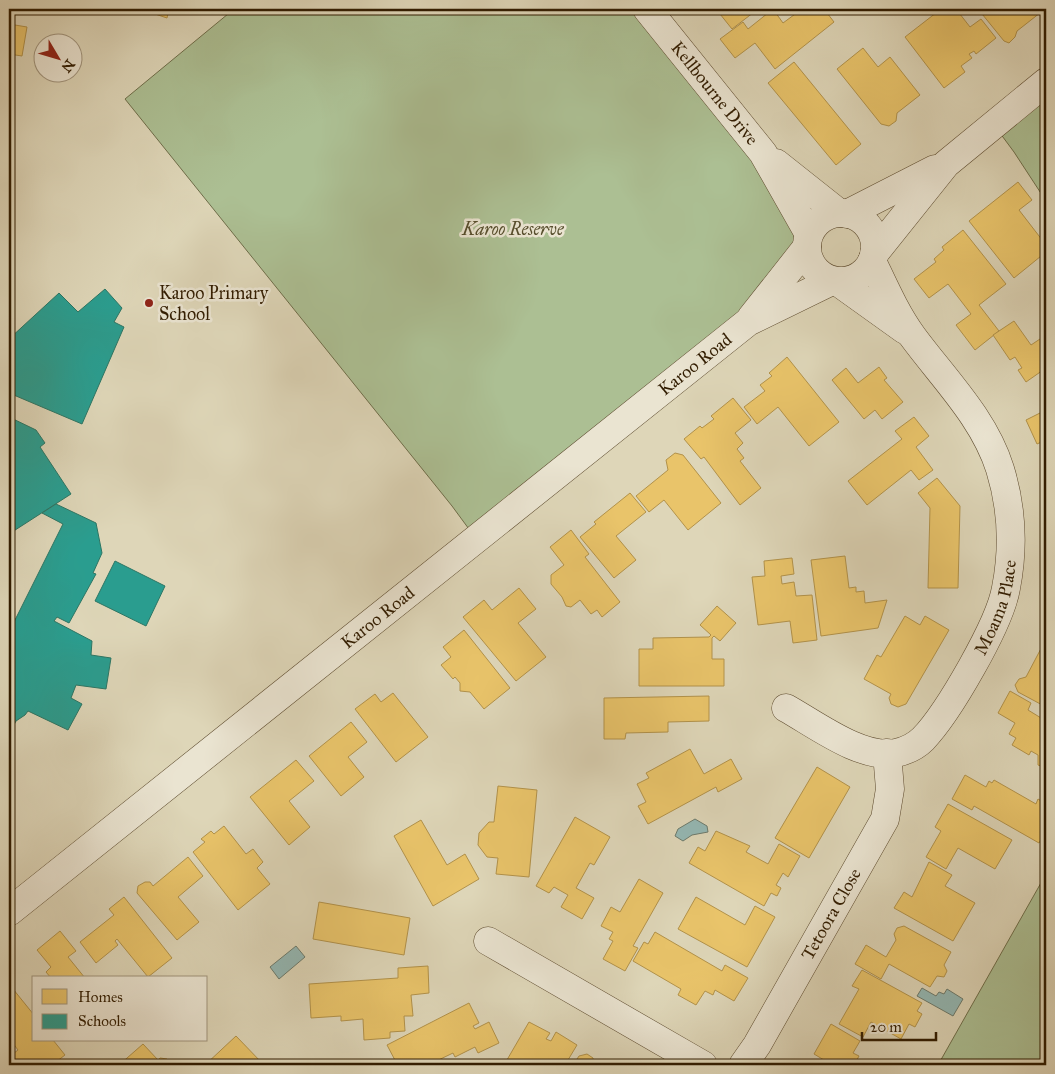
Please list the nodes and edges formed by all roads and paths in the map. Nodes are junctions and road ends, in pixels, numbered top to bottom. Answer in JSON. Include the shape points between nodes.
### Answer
{"nodes":[{"id":1,"x":647,"y":9,"type":"edge"},
{"id":2,"x":1046,"y":82,"type":"edge"},
{"id":3,"x":763,"y":153,"type":"junction"},
{"id":4,"x":946,"y":164,"type":"junction"},
{"id":5,"x":843,"y":214,"type":"junction"},
{"id":6,"x":808,"y":241,"type":"junction"},
{"id":7,"x":873,"y":258,"type":"junction"},
{"id":8,"x":835,"y":281,"type":"junction"},
{"id":9,"x":748,"y":322,"type":"junction"},
{"id":10,"x":912,"y":336,"type":"junction"},
{"id":11,"x":786,"y":708,"type":"dead end"},
{"id":12,"x":887,"y":754,"type":"junction"},
{"id":13,"x":9,"y":912,"type":"edge"},
{"id":14,"x":488,"y":941,"type":"dead end"},
{"id":15,"x":704,"y":1065,"type":"edge"},
{"id":16,"x":743,"y":1065,"type":"edge"}],
"edges":[{"from":1,"to":3,"type":"street","name":"Kellbourne Drive"},
{"from":2,"to":4,"type":"street"},
{"from":3,"to":5,"type":"street","name":"Kellbourne Drive","via":[[806,189]]},
{"from":3,"to":6,"type":"street","name":"Kellbourne Drive"},
{"from":4,"to":5,"type":"street"},
{"from":4,"to":7,"type":"street"},
{"from":5,"to":6,"type":"street","via":[[821,219]]},
{"from":5,"to":7,"type":"street","via":[[856,217],[869,228],[873,237]]},
{"from":6,"to":8,"type":"street","via":[[808,256],[816,272]]},
{"from":6,"to":9,"type":"street","name":"Karoo Road"},
{"from":7,"to":8,"type":"street","via":[[859,277]]},
{"from":7,"to":10,"type":"street","name":"Moama Place"},
{"from":8,"to":9,"type":"street","name":"Karoo Road"},
{"from":8,"to":10,"type":"street","name":"Moama Place"},
{"from":9,"to":13,"type":"street","name":"Karoo Road"},
{"from":10,"to":12,"type":"street","name":"Moama Place","via":[[967,406],[989,443],[1005,487],[1012,536],[1006,591],[966,675],[923,739],[914,746]]},
{"from":11,"to":12,"type":"street","name":"Moama Place","via":[[855,746]]},
{"from":12,"to":16,"type":"street","name":"Tetoora Close","via":[[890,789],[885,819]]},
{"from":14,"to":15,"type":"street"}]}
